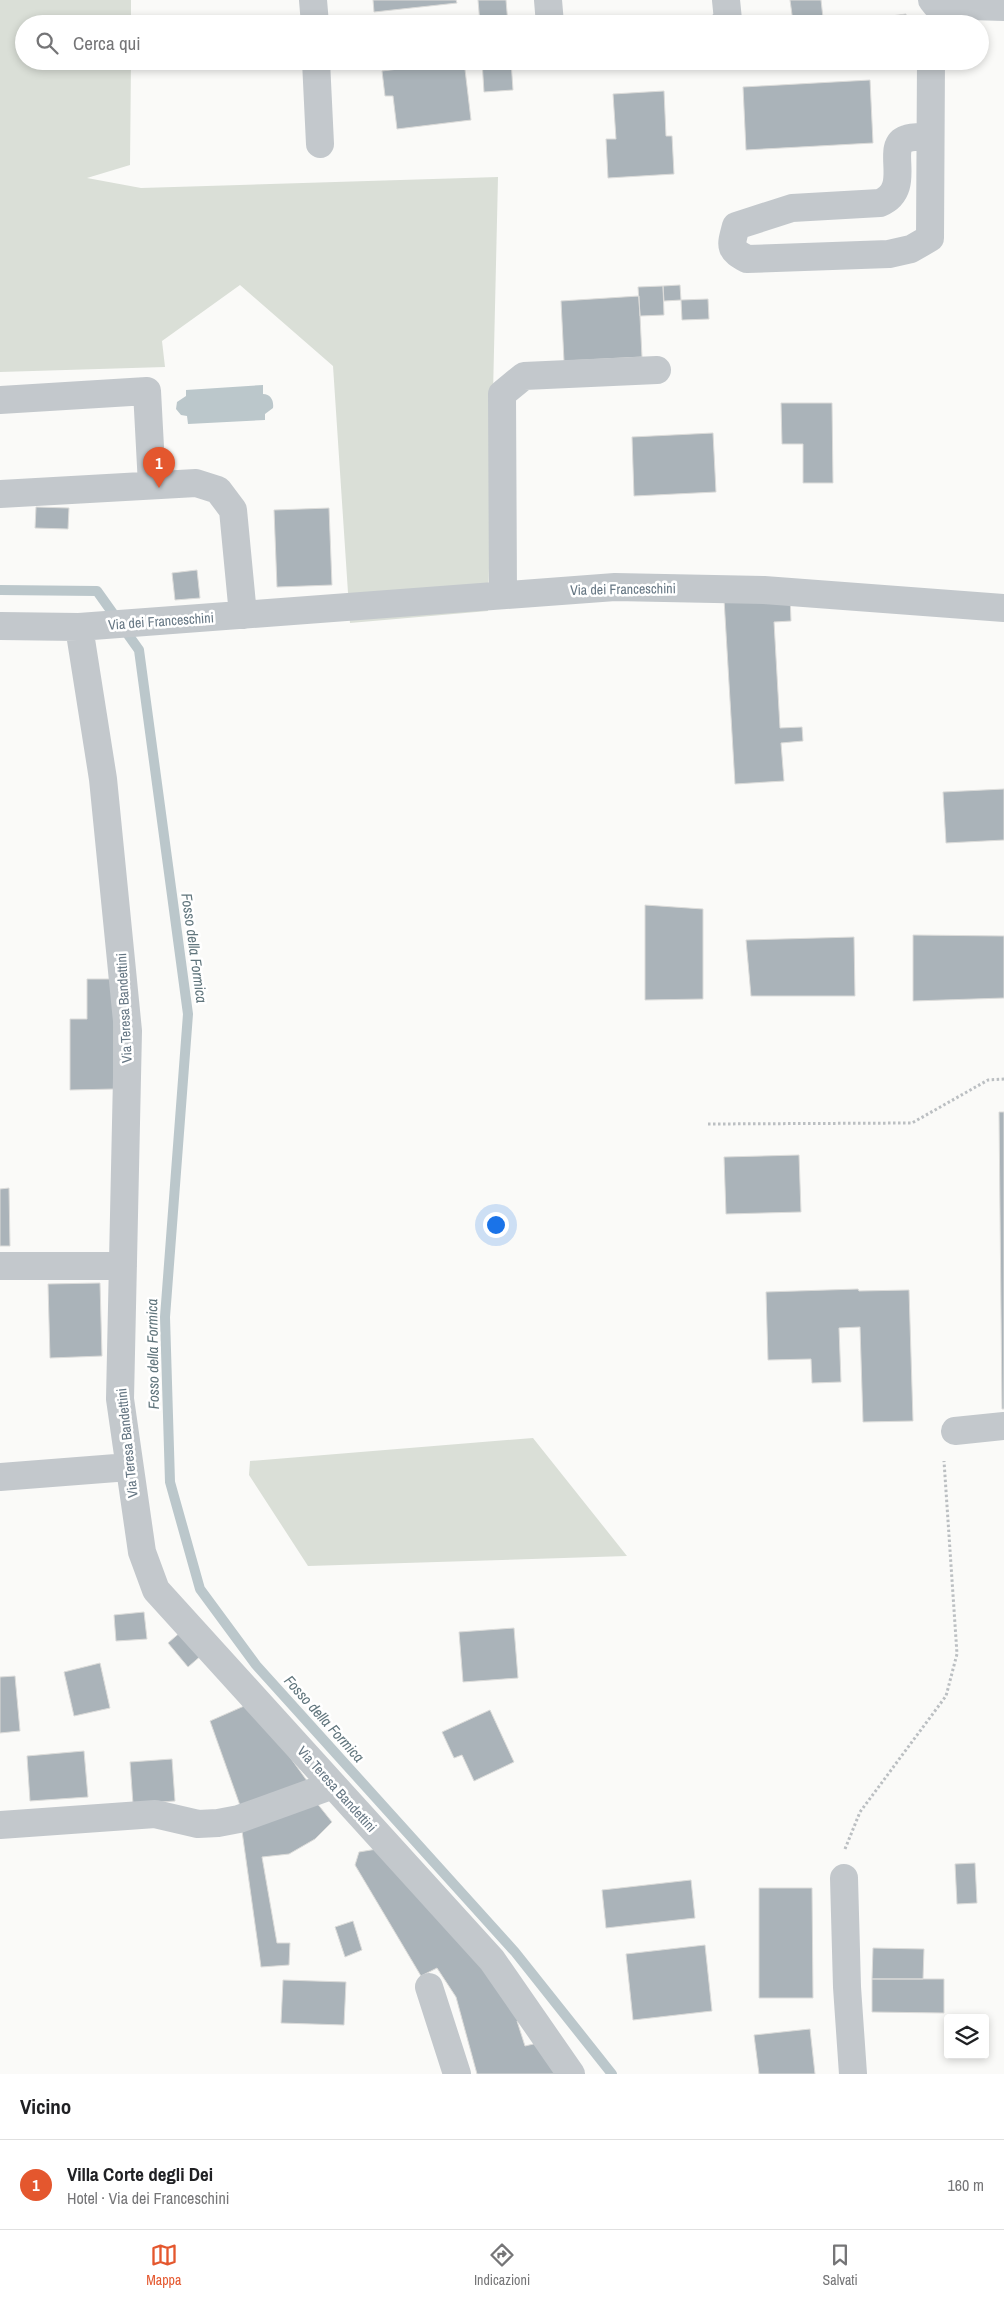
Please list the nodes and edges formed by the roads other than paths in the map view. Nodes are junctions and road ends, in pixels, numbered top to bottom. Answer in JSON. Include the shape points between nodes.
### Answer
{"nodes":[{"id":1,"x":314,"y":0,"type":"edge"},
{"id":2,"x":548,"y":0,"type":"edge"},
{"id":3,"x":726,"y":0,"type":"edge"},
{"id":4,"x":1004,"y":7,"type":"edge"},
{"id":5,"x":941,"y":10,"type":"edge"},
{"id":6,"x":315,"y":15,"type":"edge"},
{"id":7,"x":549,"y":15,"type":"edge"},
{"id":8,"x":728,"y":15,"type":"edge"},
{"id":9,"x":316,"y":70,"type":"edge"},
{"id":10,"x":931,"y":70,"type":"edge"},
{"id":11,"x":930,"y":137,"type":"junction"},
{"id":12,"x":320,"y":144,"type":"dead end"},
{"id":13,"x":657,"y":370,"type":"dead end"},
{"id":14,"x":0,"y":400,"type":"edge"},
{"id":15,"x":152,"y":485,"type":"junction"},
{"id":16,"x":0,"y":494,"type":"edge"},
{"id":17,"x":503,"y":595,"type":"junction"},
{"id":18,"x":1004,"y":608,"type":"edge"},
{"id":19,"x":243,"y":614,"type":"junction"},
{"id":20,"x":0,"y":626,"type":"edge"},
{"id":21,"x":79,"y":626,"type":"junction"},
{"id":22,"x":0,"y":1266,"type":"edge"},
{"id":23,"x":123,"y":1266,"type":"junction"},
{"id":24,"x":1004,"y":1426,"type":"edge"},
{"id":25,"x":955,"y":1431,"type":"road end"},
{"id":26,"x":129,"y":1466,"type":"junction"},
{"id":27,"x":0,"y":1477,"type":"edge"},
{"id":28,"x":333,"y":1785,"type":"junction"},
{"id":29,"x":0,"y":1825,"type":"edge"},
{"id":30,"x":844,"y":1878,"type":"road end"},
{"id":31,"x":428,"y":1987,"type":"dead end"},
{"id":32,"x":457,"y":2074,"type":"edge"},
{"id":33,"x":571,"y":2074,"type":"edge"},
{"id":34,"x":853,"y":2074,"type":"edge"}],
"edges":[{"from":1,"to":6,"type":"street"},
{"from":2,"to":7,"type":"street"},
{"from":3,"to":8,"type":"street"},
{"from":4,"to":5,"type":"street"},
{"from":9,"to":12,"type":"street"},
{"from":10,"to":11,"type":"street"},
{"from":11,"to":11,"type":"street","via":[[906,138],[900,142],[897,186],[890,198],[880,203],[792,208],[736,226],[731,245],[735,252],[748,259],[889,254],[911,250],[930,238]]},
{"from":13,"to":17,"type":"street","via":[[524,376],[502,394]]},
{"from":14,"to":15,"type":"street","via":[[147,391]]},
{"from":15,"to":16,"type":"street"},
{"from":15,"to":19,"type":"street","via":[[196,483],[218,490],[233,510]]},
{"from":17,"to":18,"type":"street","name":"Via dei Franceschini","via":[[615,587],[764,590]]},
{"from":17,"to":19,"type":"street","name":"Via dei Franceschini"},
{"from":19,"to":21,"type":"street","name":"Via dei Franceschini"},
{"from":20,"to":21,"type":"street","name":"Via dei Franceschini"},
{"from":21,"to":23,"type":"street","name":"Via Teresa Bandettini","via":[[103,779],[128,1031]]},
{"from":22,"to":23,"type":"street"},
{"from":23,"to":26,"type":"street","name":"Via Teresa Bandettini","via":[[120,1399]]},
{"from":24,"to":25,"type":"street"},
{"from":26,"to":27,"type":"street"},
{"from":26,"to":28,"type":"street","name":"Via Teresa Bandettini","via":[[142,1552],[156,1590]]},
{"from":28,"to":29,"type":"street","via":[[239,1819],[218,1823],[198,1824],[155,1814]]},
{"from":28,"to":33,"type":"street","name":"Via Teresa Bandettini","via":[[492,1960]]},
{"from":30,"to":34,"type":"street"},
{"from":31,"to":32,"type":"street"}]}
